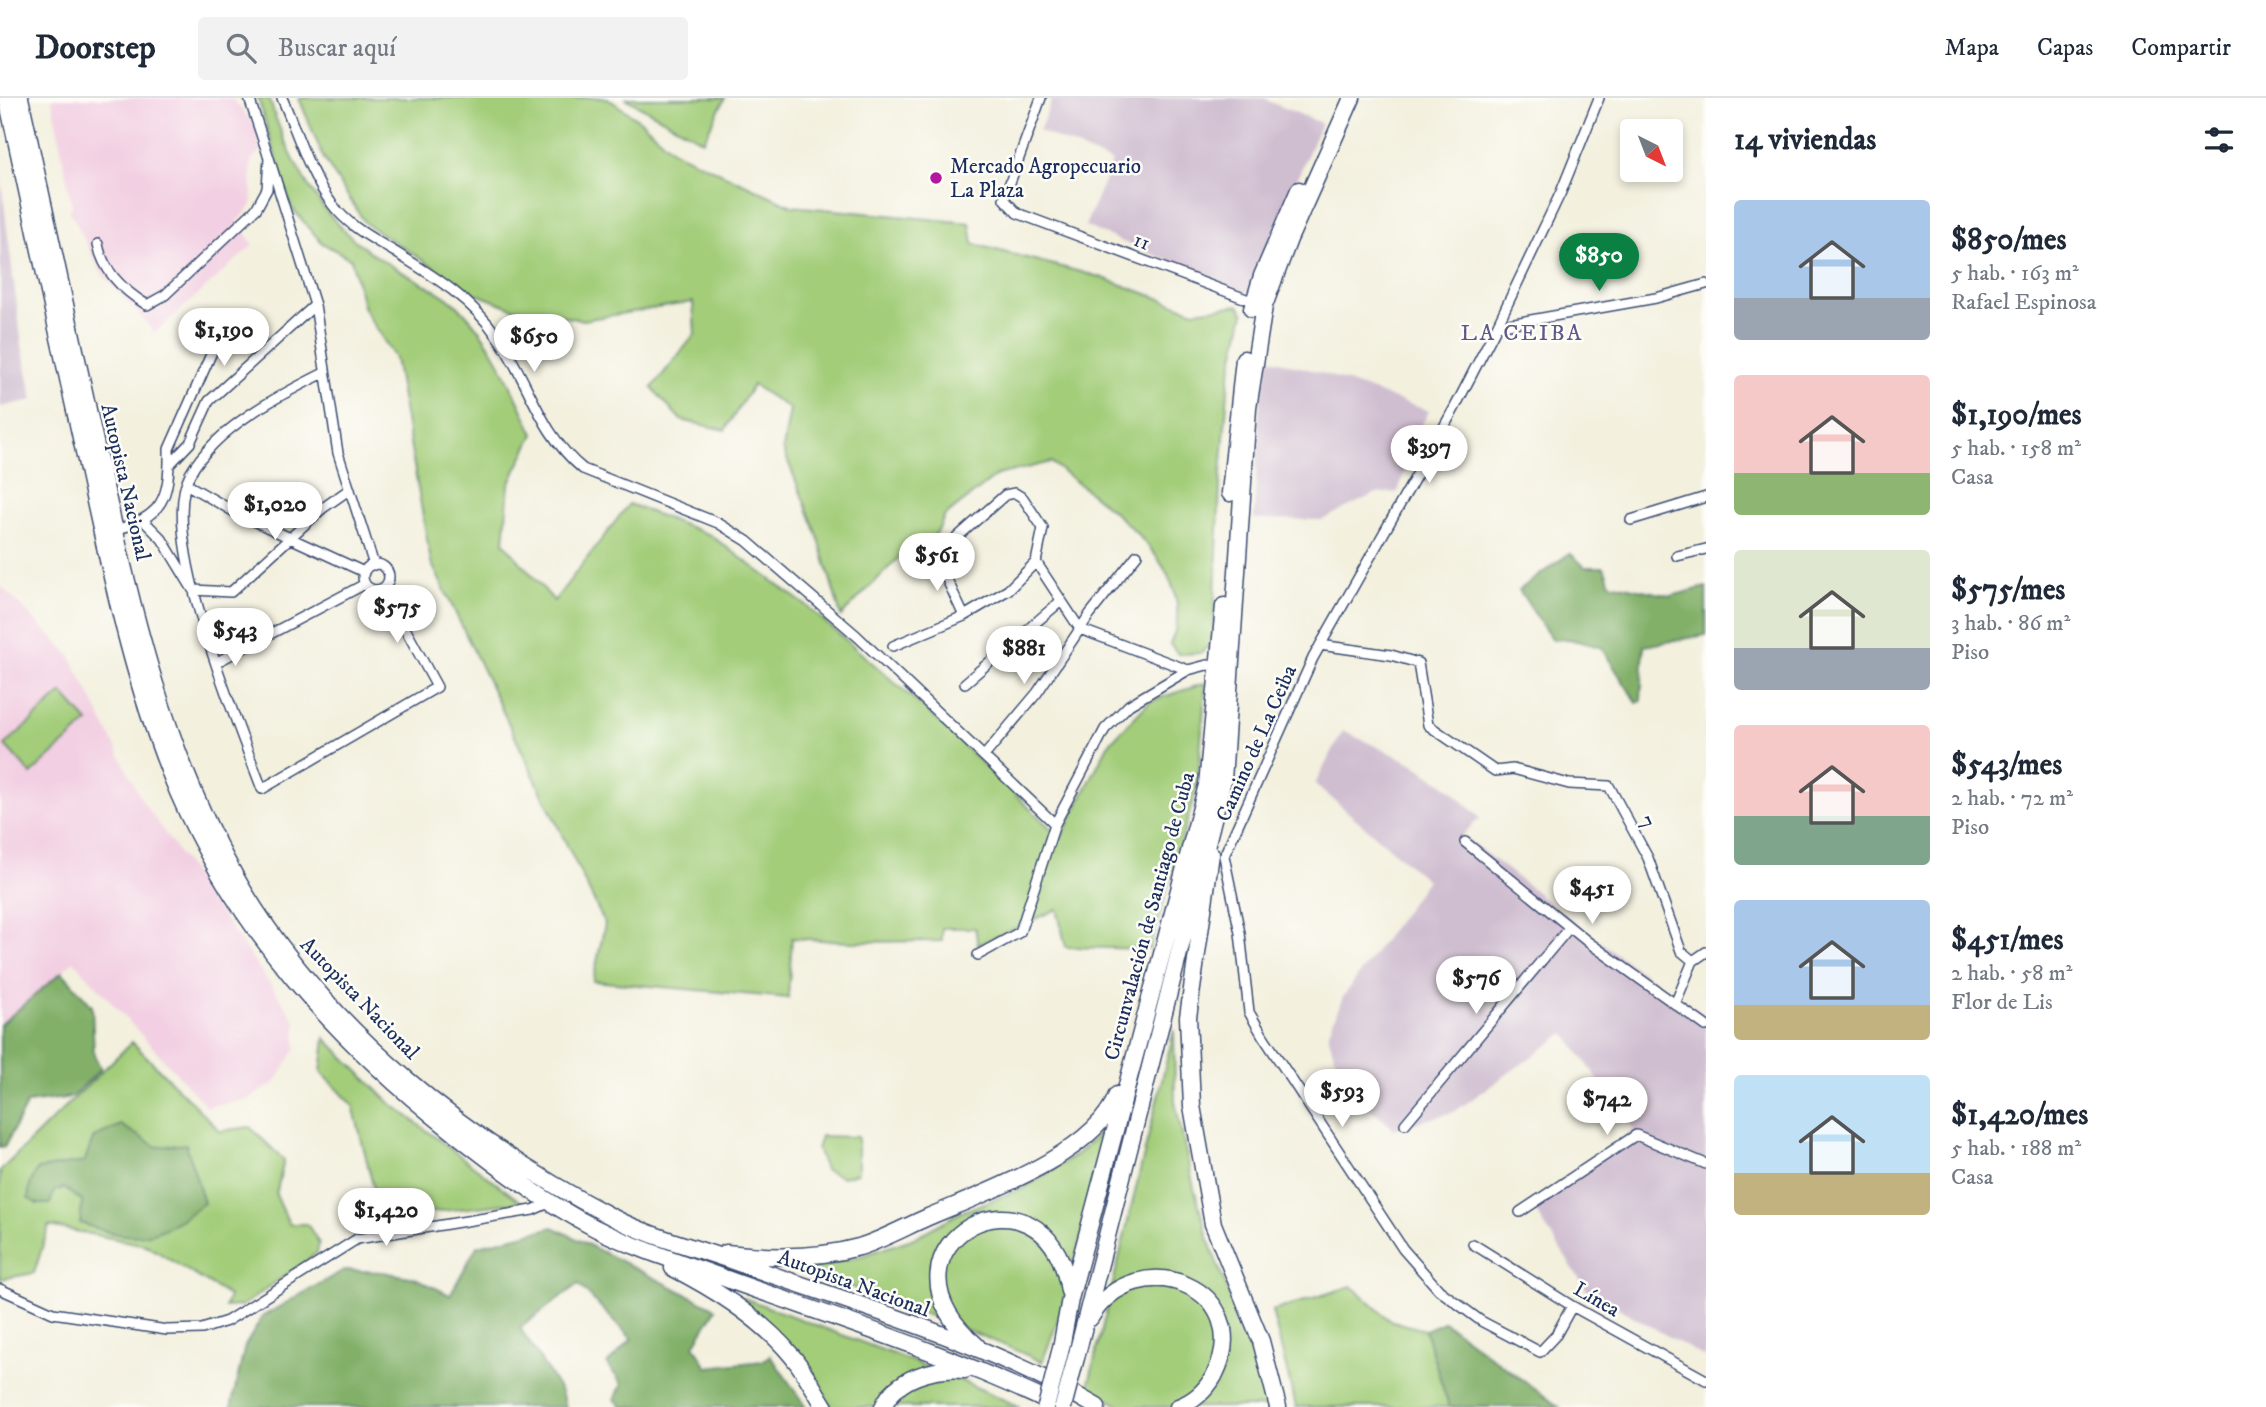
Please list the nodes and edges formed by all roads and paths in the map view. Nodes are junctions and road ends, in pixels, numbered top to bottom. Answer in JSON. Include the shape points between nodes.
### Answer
{"nodes":[{"id":1,"x":6,"y":98,"type":"edge"},
{"id":2,"x":20,"y":98,"type":"edge"},
{"id":3,"x":249,"y":98,"type":"edge"},
{"id":4,"x":282,"y":98,"type":"edge"},
{"id":5,"x":1041,"y":98,"type":"edge"},
{"id":6,"x":1339,"y":98,"type":"edge"},
{"id":7,"x":1352,"y":98,"type":"edge"},
{"id":8,"x":1599,"y":98,"type":"edge"},
{"id":9,"x":1329,"y":135,"type":"junction"},
{"id":10,"x":269,"y":158,"type":"junction"},
{"id":11,"x":99,"y":244,"type":"dead end"},
{"id":12,"x":1706,"y":284,"type":"edge"},
{"id":13,"x":1259,"y":304,"type":"junction"},
{"id":14,"x":315,"y":305,"type":"junction"},
{"id":15,"x":217,"y":316,"type":"dead end"},
{"id":16,"x":1497,"y":326,"type":"junction"},
{"id":17,"x":324,"y":373,"type":"junction"},
{"id":18,"x":170,"y":464,"type":"junction"},
{"id":19,"x":186,"y":484,"type":"junction"},
{"id":20,"x":350,"y":489,"type":"junction"},
{"id":21,"x":1706,"y":497,"type":"edge"},
{"id":22,"x":142,"y":520,"type":"junction"},
{"id":23,"x":1631,"y":520,"type":"dead end"},
{"id":24,"x":115,"y":530,"type":"junction"},
{"id":25,"x":290,"y":538,"type":"junction"},
{"id":26,"x":1706,"y":549,"type":"edge"},
{"id":27,"x":1137,"y":555,"type":"dead end"},
{"id":28,"x":1677,"y":556,"type":"dead end"},
{"id":29,"x":1036,"y":562,"type":"junction"},
{"id":30,"x":374,"y":565,"type":"junction"},
{"id":31,"x":364,"y":572,"type":"junction"},
{"id":32,"x":365,"y":584,"type":"junction"},
{"id":33,"x":383,"y":588,"type":"junction"},
{"id":34,"x":193,"y":590,"type":"junction"},
{"id":35,"x":1061,"y":601,"type":"junction"},
{"id":36,"x":964,"y":617,"type":"junction"},
{"id":37,"x":1080,"y":629,"type":"junction"},
{"id":38,"x":1320,"y":645,"type":"junction"},
{"id":39,"x":893,"y":646,"type":"dead end"},
{"id":40,"x":217,"y":662,"type":"junction"},
{"id":41,"x":1226,"y":666,"type":"junction"},
{"id":42,"x":1188,"y":670,"type":"junction"},
{"id":43,"x":965,"y":682,"type":"dead end"},
{"id":44,"x":985,"y":755,"type":"junction"},
{"id":45,"x":1215,"y":783,"type":"junction"},
{"id":46,"x":1055,"y":824,"type":"junction"},
{"id":47,"x":1465,"y":842,"type":"dead end"},
{"id":48,"x":1212,"y":854,"type":"junction"},
{"id":49,"x":1226,"y":875,"type":"junction"},
{"id":50,"x":1569,"y":928,"type":"junction"},
{"id":51,"x":1706,"y":952,"type":"edge"},
{"id":52,"x":978,"y":955,"type":"dead end"},
{"id":53,"x":1693,"y":961,"type":"junction"},
{"id":54,"x":1149,"y":1003,"type":"junction"},
{"id":55,"x":1675,"y":1004,"type":"junction"},
{"id":56,"x":1706,"y":1026,"type":"edge"},
{"id":57,"x":1405,"y":1124,"type":"dead end"},
{"id":58,"x":1706,"y":1164,"type":"edge"},
{"id":59,"x":552,"y":1202,"type":"junction"},
{"id":60,"x":1520,"y":1212,"type":"dead end"},
{"id":61,"x":596,"y":1228,"type":"junction"},
{"id":62,"x":1473,"y":1244,"type":"dead end"},
{"id":63,"x":695,"y":1248,"type":"junction"},
{"id":64,"x":0,"y":1289,"type":"edge"},
{"id":65,"x":1070,"y":1298,"type":"junction"},
{"id":66,"x":1572,"y":1306,"type":"junction"},
{"id":67,"x":1083,"y":1329,"type":"junction"},
{"id":68,"x":984,"y":1352,"type":"junction"},
{"id":69,"x":1001,"y":1378,"type":"junction"},
{"id":70,"x":1706,"y":1380,"type":"edge"},
{"id":71,"x":825,"y":1407,"type":"edge"},
{"id":72,"x":883,"y":1407,"type":"edge"},
{"id":73,"x":1046,"y":1407,"type":"edge"},
{"id":74,"x":1062,"y":1407,"type":"edge"},
{"id":75,"x":1097,"y":1407,"type":"edge"},
{"id":76,"x":1178,"y":1407,"type":"edge"},
{"id":77,"x":1278,"y":1407,"type":"edge"}],
"edges":[{"from":1,"to":59,"type":"highway","name":"Autopista Nacional","via":[[100,524],[148,708],[178,793],[230,891],[272,955],[301,989],[395,1085]]},
{"from":2,"to":24,"type":"highway","name":"Autopista Nacional"},
{"from":3,"to":10,"type":"street"},
{"from":4,"to":44,"type":"street","via":[[331,204],[354,227],[468,301],[498,336],[546,427],[568,456],[583,469],[718,523],[747,541]]},
{"from":5,"to":13,"type":"street","name":"11","via":[[1004,200],[1017,213]]},
{"from":6,"to":9,"type":"highway"},
{"from":7,"to":9,"type":"highway"},
{"from":8,"to":16,"type":"street","name":"Camino de La Ceiba","via":[[1561,192]]},
{"from":9,"to":13,"type":"highway","name":"Circunvalación de Santiago de Cuba","via":[[1278,237]]},
{"from":10,"to":11,"type":"street","via":[[267,189],[256,209],[165,295],[146,305],[127,293],[101,260]]},
{"from":10,"to":14,"type":"street"},
{"from":12,"to":16,"type":"street","via":[[1656,298]]},
{"from":13,"to":41,"type":"highway","name":"Circunvalación de Santiago de Cuba","via":[[1236,407]]},
{"from":14,"to":17,"type":"street"},
{"from":14,"to":18,"type":"street","via":[[209,401],[190,443]]},
{"from":15,"to":18,"type":"street","via":[[216,343],[169,449]]},
{"from":16,"to":38,"type":"street","name":"Camino de La Ceiba"},
{"from":17,"to":19,"type":"street","via":[[246,418],[204,452]]},
{"from":17,"to":20,"type":"street","via":[[338,453]]},
{"from":18,"to":22,"type":"street","via":[[160,506]]},
{"from":19,"to":25,"type":"street"},
{"from":19,"to":34,"type":"street","via":[[180,513]]},
{"from":20,"to":25,"type":"street"},
{"from":20,"to":30,"type":"street"},
{"from":21,"to":23,"type":"street"},
{"from":22,"to":24,"type":"street"},
{"from":22,"to":34,"type":"street","via":[[162,539]]},
{"from":24,"to":63,"type":"highway","name":"Autopista Nacional","via":[[156,690],[177,749],[242,887],[281,946],[366,1039],[465,1125],[521,1165],[618,1220]]},
{"from":25,"to":31,"type":"street"},
{"from":25,"to":34,"type":"street","via":[[231,592]]},
{"from":26,"to":28,"type":"street"},
{"from":27,"to":37,"type":"street"},
{"from":29,"to":35,"type":"street"},
{"from":29,"to":36,"type":"street","via":[[1008,590]]},
{"from":29,"to":36,"type":"street","via":[[1043,528],[1023,498],[1005,495],[936,556]]},
{"from":30,"to":31,"type":"street"},
{"from":30,"to":33,"type":"street","via":[[388,572]]},
{"from":31,"to":32,"type":"street"},
{"from":32,"to":33,"type":"street","via":[[375,590]]},
{"from":32,"to":40,"type":"street"},
{"from":33,"to":40,"type":"street","via":[[437,687],[262,789]]},
{"from":34,"to":40,"type":"street"},
{"from":35,"to":37,"type":"street"},
{"from":35,"to":43,"type":"street"},
{"from":36,"to":39,"type":"street"},
{"from":37,"to":42,"type":"street"},
{"from":37,"to":44,"type":"street","via":[[1037,693]]},
{"from":38,"to":49,"type":"street","name":"Camino de La Ceiba","via":[[1224,856]]},
{"from":38,"to":53,"type":"street","name":"7","via":[[1418,663],[1431,728],[1495,771],[1513,769],[1569,784],[1609,786],[1648,858],[1681,951]]},
{"from":41,"to":42,"type":"street"},
{"from":41,"to":45,"type":"highway","name":"Circunvalación de Santiago de Cuba"},
{"from":42,"to":46,"type":"street","via":[[1129,705],[1105,729]]},
{"from":44,"to":46,"type":"street"},
{"from":45,"to":48,"type":"highway"},
{"from":45,"to":54,"type":"highway","name":"Circunvalación de Santiago de Cuba"},
{"from":45,"to":67,"type":"highway","name":"Circunvalación de Santiago de Cuba"},
{"from":46,"to":52,"type":"street","via":[[1020,932]]},
{"from":47,"to":50,"type":"street"},
{"from":48,"to":49,"type":"street"},
{"from":48,"to":77,"type":"highway","via":[[1188,1017],[1192,1106],[1213,1224],[1261,1341]]},
{"from":49,"to":66,"type":"street","name":"Camino de La Ceiba","via":[[1240,933],[1249,1012],[1403,1249],[1439,1290],[1481,1321],[1540,1352]]},
{"from":50,"to":55,"type":"street"},
{"from":50,"to":57,"type":"street"},
{"from":51,"to":53,"type":"street"},
{"from":53,"to":55,"type":"street"},
{"from":54,"to":63,"type":"highway","via":[[1114,1102],[1102,1120],[1065,1152],[1013,1181],[859,1247],[786,1258]]},
{"from":54,"to":65,"type":"highway","name":"Circunvalación de Santiago de Cuba"},
{"from":55,"to":56,"type":"street"},
{"from":58,"to":60,"type":"street","via":[[1636,1135]]},
{"from":59,"to":61,"type":"highway","name":"Autopista Nacional"},
{"from":59,"to":64,"type":"street","via":[[534,1210],[357,1239],[236,1316],[202,1329],[167,1330],[53,1313]]},
{"from":61,"to":69,"type":"highway","name":"Autopista Nacional"},
{"from":61,"to":71,"type":"highway","via":[[708,1286],[748,1314],[792,1356]]},
{"from":62,"to":66,"type":"street","name":"Línea"},
{"from":63,"to":68,"type":"highway","name":"Autopista Nacional"},
{"from":65,"to":68,"type":"highway","via":[[1066,1269],[1040,1232],[1010,1218],[974,1222],[948,1247],[937,1288],[957,1328]]},
{"from":65,"to":73,"type":"highway","name":"Circunvalación de Santiago de Cuba","bridge":true},
{"from":66,"to":70,"type":"street","name":"Línea"},
{"from":67,"to":74,"type":"highway","name":"Circunvalación de Santiago de Cuba","bridge":true},
{"from":67,"to":76,"type":"highway","via":[[1098,1305],[1135,1281],[1172,1278],[1210,1301],[1221,1318],[1222,1360],[1199,1395]]},
{"from":68,"to":75,"type":"highway","name":"Autopista Nacional"},
{"from":69,"to":72,"type":"highway","via":[[948,1368],[901,1385]]},
{"from":69,"to":74,"type":"highway","name":"Autopista Nacional"}]}
